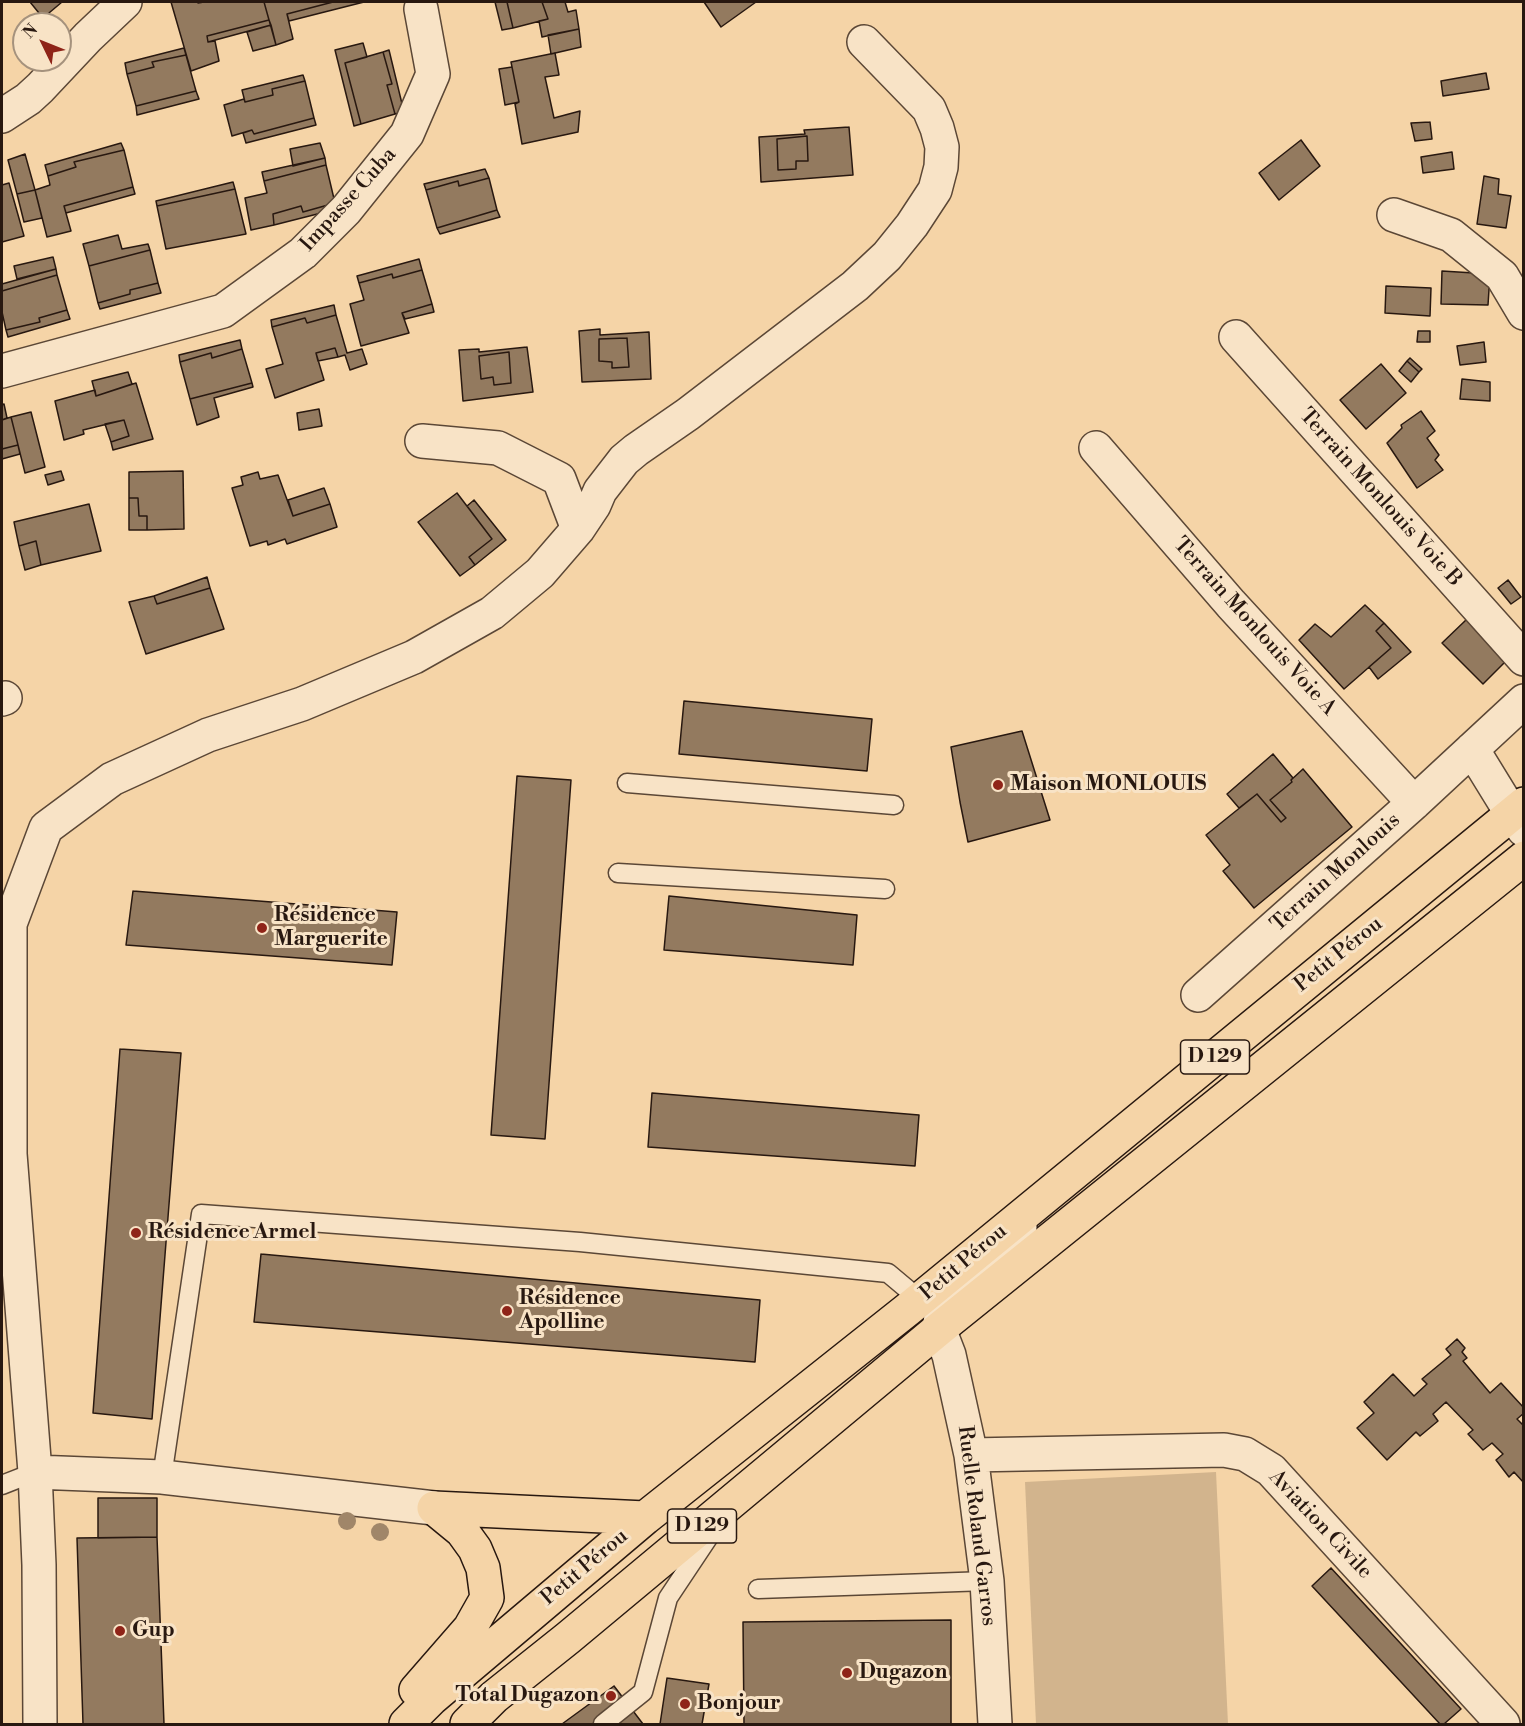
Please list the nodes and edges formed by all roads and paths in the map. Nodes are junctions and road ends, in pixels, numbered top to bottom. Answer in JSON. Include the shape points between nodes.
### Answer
{"nodes":[{"id":1,"x":125,"y":2,"type":"edge"},
{"id":2,"x":422,"y":9,"type":"dead end"},
{"id":3,"x":864,"y":42,"type":"dead end"},
{"id":4,"x":2,"y":116,"type":"edge"},
{"id":5,"x":1394,"y":215,"type":"dead end"},
{"id":6,"x":1524,"y":313,"type":"edge"},
{"id":7,"x":1236,"y":337,"type":"dead end"},
{"id":8,"x":2,"y":371,"type":"edge"},
{"id":9,"x":422,"y":441,"type":"dead end"},
{"id":10,"x":1096,"y":448,"type":"dead end"},
{"id":11,"x":578,"y":529,"type":"junction"},
{"id":12,"x":1524,"y":659,"type":"edge"},
{"id":13,"x":1524,"y":701,"type":"edge"},
{"id":14,"x":1472,"y":749,"type":"junction"},
{"id":15,"x":627,"y":783,"type":"dead end"},
{"id":16,"x":1414,"y":803,"type":"junction"},
{"id":17,"x":894,"y":805,"type":"dead end"},
{"id":18,"x":1520,"y":816,"type":"edge"},
{"id":19,"x":1524,"y":858,"type":"edge"},
{"id":20,"x":618,"y":873,"type":"dead end"},
{"id":21,"x":885,"y":889,"type":"dead end"},
{"id":22,"x":1198,"y":995,"type":"dead end"},
{"id":23,"x":6,"y":1154,"type":"edge"},
{"id":24,"x":1048,"y":1193,"type":"junction"},
{"id":25,"x":919,"y":1299,"type":"junction"},
{"id":26,"x":939,"y":1329,"type":"junction"},
{"id":27,"x":971,"y":1455,"type":"junction"},
{"id":28,"x":35,"y":1472,"type":"junction"},
{"id":29,"x":162,"y":1477,"type":"junction"},
{"id":30,"x":2,"y":1485,"type":"edge"},
{"id":31,"x":725,"y":1507,"type":"junction"},
{"id":32,"x":434,"y":1508,"type":"junction"},
{"id":33,"x":645,"y":1518,"type":"junction"},
{"id":34,"x":987,"y":1581,"type":"junction"},
{"id":35,"x":758,"y":1589,"type":"dead end"},
{"id":36,"x":40,"y":1725,"type":"edge"},
{"id":37,"x":385,"y":1725,"type":"edge"},
{"id":38,"x":406,"y":1725,"type":"edge"},
{"id":39,"x":467,"y":1725,"type":"edge"},
{"id":40,"x":603,"y":1725,"type":"edge"},
{"id":41,"x":995,"y":1725,"type":"edge"},
{"id":42,"x":1503,"y":1725,"type":"edge"}],
"edges":[{"from":1,"to":4,"type":"street","via":[[40,88]]},
{"from":2,"to":8,"type":"street","name":"Impasse Cuba","via":[[433,74],[407,134],[346,210],[303,253],[223,311]]},
{"from":3,"to":11,"type":"street","via":[[929,109],[942,147],[935,190],[887,256],[855,286],[624,460]]},
{"from":5,"to":6,"type":"street","via":[[1451,235],[1502,276]]},
{"from":7,"to":12,"type":"street","name":"Terrain Monlouis Voie B"},
{"from":9,"to":11,"type":"street","via":[[498,448],[559,479]]},
{"from":10,"to":16,"type":"street","name":"Terrain Monlouis Voie A","via":[[1231,604]]},
{"from":11,"to":23,"type":"street","via":[[540,573],[492,613],[434,646],[302,704],[208,735],[112,779],[46,828],[10,924]]},
{"from":13,"to":14,"type":"street","name":"Terrain Monlouis"},
{"from":14,"to":16,"type":"street","name":"Terrain Monlouis"},
{"from":14,"to":18,"type":"street"},
{"from":15,"to":17,"type":"lane"},
{"from":16,"to":22,"type":"street","name":"Terrain Monlouis"},
{"from":18,"to":24,"type":"highway","name":"Petit Pérou","number":"D 129"},
{"from":19,"to":26,"type":"highway","name":"Petit Pérou","number":"D 129"},
{"from":20,"to":21,"type":"lane"},
{"from":23,"to":28,"type":"street"},
{"from":24,"to":25,"type":"highway","name":"Petit Pérou","number":"D 129"},
{"from":24,"to":26,"type":"street","via":[[992,1262],[944,1304]]},
{"from":25,"to":29,"type":"lane","via":[[888,1274],[580,1242],[201,1214]]},
{"from":25,"to":33,"type":"highway","name":"Petit Pérou"},
{"from":26,"to":27,"type":"street","name":"Ruelle Roland Garros","via":[[949,1355]]},
{"from":26,"to":31,"type":"highway","name":"Petit Pérou","number":"D 129"},
{"from":27,"to":34,"type":"street","name":"Ruelle Roland Garros"},
{"from":27,"to":42,"type":"street","name":"Aviation Civile","via":[[1224,1450],[1245,1454],[1271,1470]]},
{"from":28,"to":29,"type":"street"},
{"from":28,"to":30,"type":"lane"},
{"from":28,"to":36,"type":"street"},
{"from":29,"to":32,"type":"street"},
{"from":31,"to":39,"type":"highway","name":"Petit Pérou","number":"D 129","via":[[494,1697]]},
{"from":31,"to":40,"type":"lane","via":[[668,1598],[643,1692]]},
{"from":32,"to":33,"type":"highway"},
{"from":32,"to":37,"type":"highway","via":[[462,1531],[475,1549],[483,1568],[487,1598],[470,1628]]},
{"from":33,"to":38,"type":"highway","name":"Petit Pérou","number":"D 129","via":[[431,1699]]},
{"from":34,"to":35,"type":"lane"},
{"from":34,"to":41,"type":"street","name":"Ruelle Roland Garros"}]}
